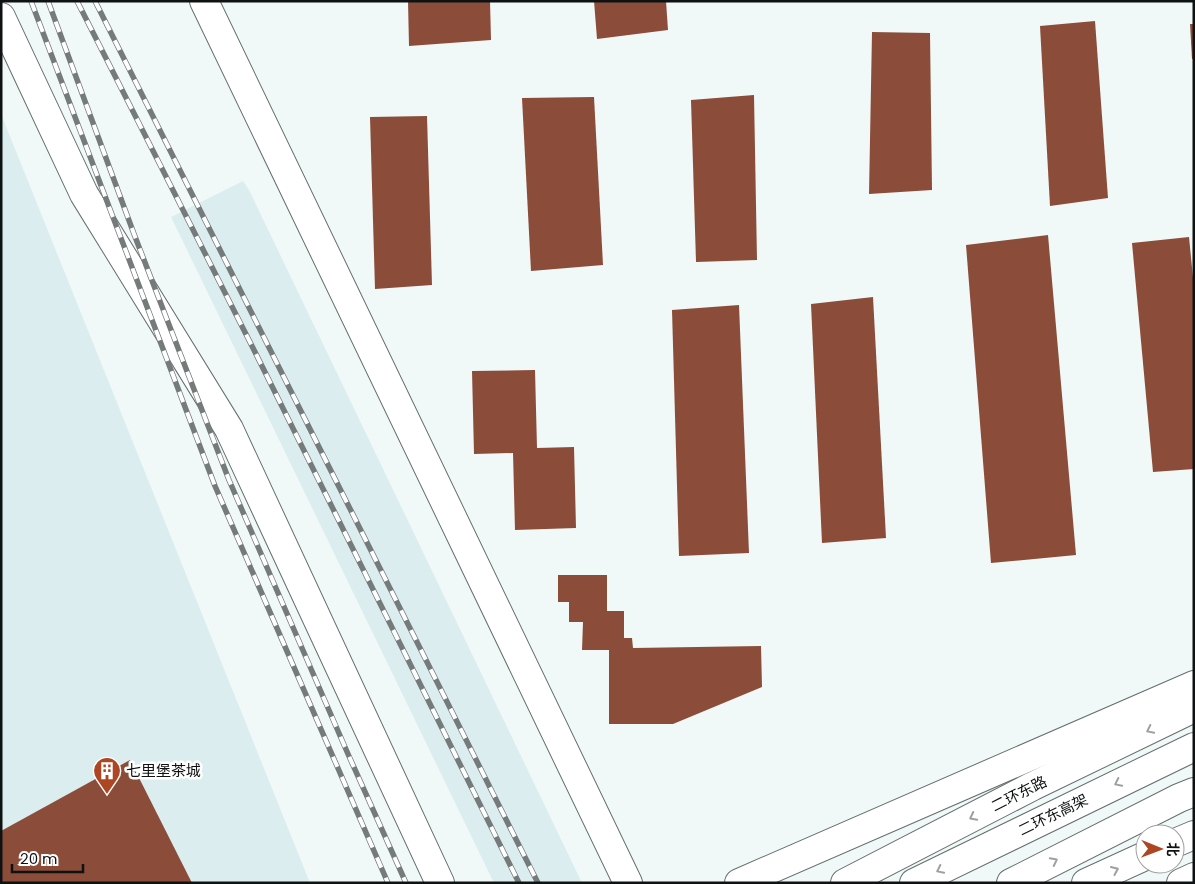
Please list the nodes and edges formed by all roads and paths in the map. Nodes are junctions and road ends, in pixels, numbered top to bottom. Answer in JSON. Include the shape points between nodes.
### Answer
{"nodes":[{"id":1,"x":204,"y":1,"type":"edge"},
{"id":2,"x":1,"y":17,"type":"edge"},
{"id":3,"x":1194,"y":686,"type":"edge"},
{"id":4,"x":1194,"y":708,"type":"edge"},
{"id":5,"x":1194,"y":748,"type":"edge"},
{"id":6,"x":1194,"y":792,"type":"edge"},
{"id":7,"x":1135,"y":861,"type":"edge"},
{"id":8,"x":1194,"y":877,"type":"edge"},
{"id":9,"x":440,"y":883,"type":"edge"},
{"id":10,"x":628,"y":883,"type":"edge"},
{"id":11,"x":739,"y":883,"type":"edge"},
{"id":12,"x":844,"y":883,"type":"edge"},
{"id":13,"x":914,"y":883,"type":"edge"},
{"id":14,"x":1011,"y":883,"type":"edge"},
{"id":15,"x":1086,"y":883,"type":"edge"},
{"id":16,"x":1181,"y":883,"type":"edge"}],
"edges":[{"from":1,"to":10,"type":"main road"},
{"from":2,"to":9,"type":"main road","via":[[84,194],[229,430]]},
{"from":3,"to":11,"type":"main road"},
{"from":4,"to":12,"type":"main road","name":"二环东路","one_way":true},
{"from":5,"to":13,"type":"main road","name":"二环东高架","one_way":true},
{"from":14,"to":6,"type":"main road","one_way":true},
{"from":15,"to":7,"type":"main road","one_way":true},
{"from":8,"to":16,"type":"main road"}]}
